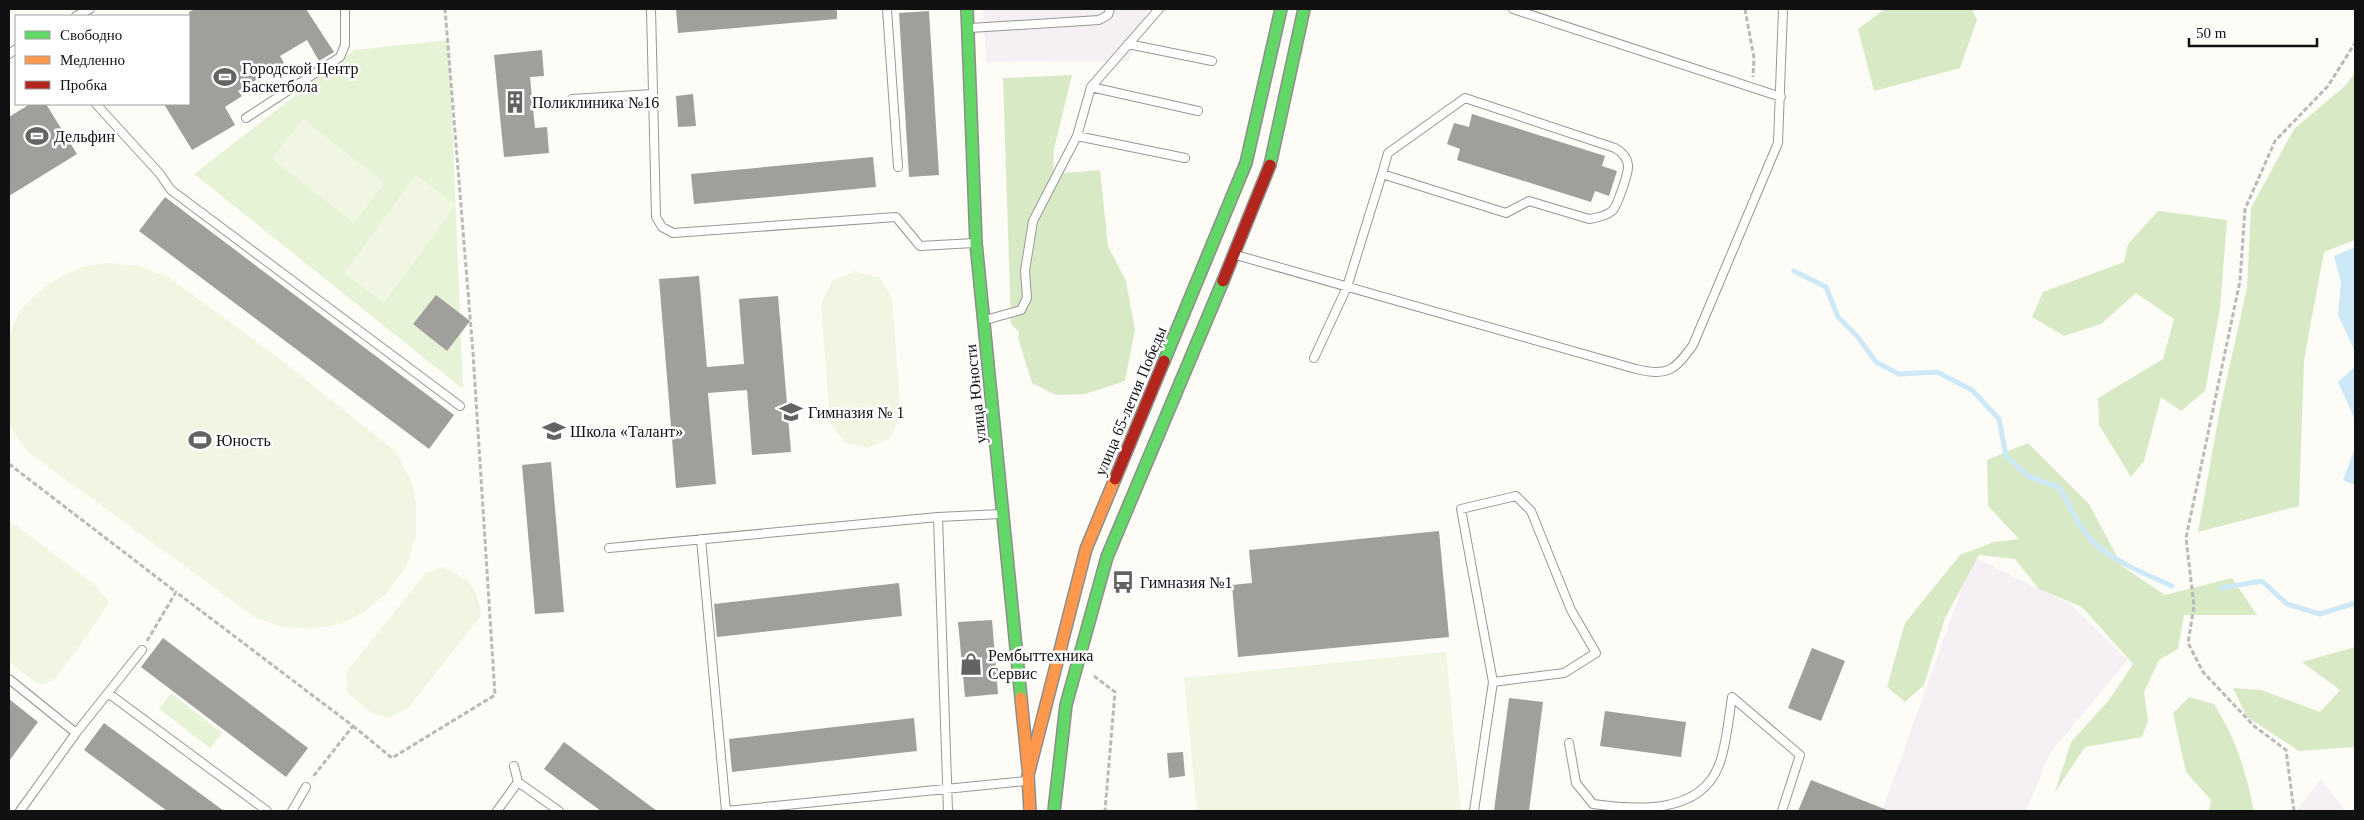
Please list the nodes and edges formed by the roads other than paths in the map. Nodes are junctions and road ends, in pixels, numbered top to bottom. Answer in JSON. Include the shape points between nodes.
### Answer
{"nodes":[{"id":1,"x":90,"y":9,"type":"edge"},
{"id":2,"x":345,"y":9,"type":"edge"},
{"id":3,"x":651,"y":9,"type":"edge"},
{"id":4,"x":887,"y":9,"type":"edge"},
{"id":5,"x":967,"y":9,"type":"edge"},
{"id":6,"x":1110,"y":9,"type":"edge"},
{"id":7,"x":1159,"y":9,"type":"edge"},
{"id":8,"x":1281,"y":9,"type":"edge"},
{"id":9,"x":1304,"y":9,"type":"edge"},
{"id":10,"x":1513,"y":9,"type":"edge"},
{"id":11,"x":1783,"y":9,"type":"edge"},
{"id":12,"x":78,"y":15,"type":"edge"},
{"id":13,"x":968,"y":28,"type":"junction"},
{"id":14,"x":1128,"y":44,"type":"junction"},
{"id":15,"x":1212,"y":61,"type":"dead end"},
{"id":16,"x":1091,"y":86,"type":"junction"},
{"id":17,"x":652,"y":94,"type":"junction"},
{"id":18,"x":1781,"y":97,"type":"junction"},
{"id":19,"x":572,"y":100,"type":"dead end"},
{"id":20,"x":97,"y":105,"type":"edge"},
{"id":21,"x":1198,"y":111,"type":"dead end"},
{"id":22,"x":246,"y":118,"type":"dead end"},
{"id":23,"x":1077,"y":136,"type":"junction"},
{"id":24,"x":1186,"y":158,"type":"dead end"},
{"id":25,"x":898,"y":167,"type":"dead end"},
{"id":26,"x":1382,"y":174,"type":"junction"},
{"id":27,"x":976,"y":243,"type":"junction"},
{"id":28,"x":1234,"y":255,"type":"junction"},
{"id":29,"x":1347,"y":287,"type":"junction"},
{"id":30,"x":983,"y":320,"type":"junction"},
{"id":31,"x":1314,"y":358,"type":"dead end"},
{"id":32,"x":460,"y":406,"type":"dead end"},
{"id":33,"x":1003,"y":514,"type":"junction"},
{"id":34,"x":938,"y":517,"type":"junction"},
{"id":35,"x":701,"y":539,"type":"junction"},
{"id":36,"x":608,"y":548,"type":"dead end"},
{"id":37,"x":142,"y":650,"type":"road end"},
{"id":38,"x":9,"y":679,"type":"edge"},
{"id":39,"x":1493,"y":682,"type":"junction"},
{"id":40,"x":108,"y":693,"type":"junction"},
{"id":41,"x":76,"y":733,"type":"junction"},
{"id":42,"x":1569,"y":743,"type":"dead end"},
{"id":43,"x":514,"y":766,"type":"dead end"},
{"id":44,"x":1028,"y":778,"type":"junction"},
{"id":45,"x":518,"y":782,"type":"junction"},
{"id":46,"x":306,"y":786,"type":"road end"},
{"id":47,"x":948,"y":789,"type":"junction"},
{"id":48,"x":20,"y":811,"type":"edge"},
{"id":49,"x":267,"y":811,"type":"edge"},
{"id":50,"x":292,"y":811,"type":"edge"},
{"id":51,"x":497,"y":811,"type":"edge"},
{"id":52,"x":559,"y":811,"type":"edge"},
{"id":53,"x":726,"y":811,"type":"edge"},
{"id":54,"x":948,"y":811,"type":"edge"},
{"id":55,"x":1030,"y":811,"type":"edge"},
{"id":56,"x":1054,"y":811,"type":"edge"},
{"id":57,"x":1474,"y":811,"type":"edge"},
{"id":58,"x":1782,"y":811,"type":"edge"}],
"edges":[{"from":1,"to":12,"type":"lane"},
{"from":2,"to":22,"type":"lane","via":[[345,45],[340,57]]},
{"from":3,"to":17,"type":"lane"},
{"from":4,"to":25,"type":"lane"},
{"from":5,"to":13,"type":"main road","name":"улица Юности"},
{"from":6,"to":13,"type":"lane","via":[[1108,15],[1099,20]]},
{"from":7,"to":14,"type":"lane"},
{"from":8,"to":44,"type":"main road","name":"улица 65-летия Победы","via":[[1246,163],[1086,549]]},
{"from":9,"to":28,"type":"main road","via":[[1269,172]]},
{"from":10,"to":18,"type":"lane"},
{"from":11,"to":18,"type":"lane"},
{"from":13,"to":27,"type":"main road","name":"улица Юности"},
{"from":14,"to":15,"type":"lane"},
{"from":14,"to":16,"type":"lane"},
{"from":16,"to":21,"type":"lane"},
{"from":16,"to":23,"type":"lane"},
{"from":17,"to":19,"type":"lane"},
{"from":17,"to":27,"type":"lane","via":[[656,217],[667,231],[896,217],[920,246]]},
{"from":18,"to":29,"type":"lane","via":[[1778,143],[1693,345],[1678,366],[1654,374]]},
{"from":20,"to":32,"type":"lane","via":[[171,190]]},
{"from":23,"to":24,"type":"lane"},
{"from":23,"to":30,"type":"lane","via":[[1033,221],[1025,271],[1027,298],[1021,310]]},
{"from":26,"to":26,"type":"lane","via":[[1388,153],[1466,98],[1615,148],[1623,153],[1628,167],[1612,211],[1589,219],[1529,201],[1506,213]]},
{"from":26,"to":29,"type":"lane"},
{"from":27,"to":30,"type":"main road","name":"улица Юности"},
{"from":28,"to":29,"type":"lane"},
{"from":28,"to":56,"type":"main road","via":[[1107,557],[1066,705]]},
{"from":29,"to":31,"type":"lane"},
{"from":30,"to":33,"type":"main road","name":"улица Юности"},
{"from":33,"to":34,"type":"lane"},
{"from":33,"to":44,"type":"main road","name":"улица Юности"},
{"from":34,"to":35,"type":"lane"},
{"from":34,"to":47,"type":"lane"},
{"from":35,"to":36,"type":"lane"},
{"from":35,"to":53,"type":"lane"},
{"from":37,"to":40,"type":"lane"},
{"from":38,"to":41,"type":"lane"},
{"from":39,"to":39,"type":"lane","via":[[1564,673],[1596,653],[1570,610],[1531,511],[1516,496],[1461,509]]},
{"from":39,"to":57,"type":"lane"},
{"from":40,"to":41,"type":"lane"},
{"from":40,"to":49,"type":"lane"},
{"from":41,"to":48,"type":"lane"},
{"from":42,"to":58,"type":"lane","via":[[1576,782],[1593,804],[1628,809],[1678,804],[1706,786],[1719,765],[1732,697],[1800,755]]},
{"from":43,"to":45,"type":"lane"},
{"from":44,"to":47,"type":"lane"},
{"from":44,"to":55,"type":"main road","name":"улица 65-летия Победы"},
{"from":45,"to":51,"type":"lane"},
{"from":45,"to":52,"type":"lane"},
{"from":46,"to":50,"type":"lane"},
{"from":47,"to":53,"type":"lane"},
{"from":47,"to":54,"type":"lane"}]}
